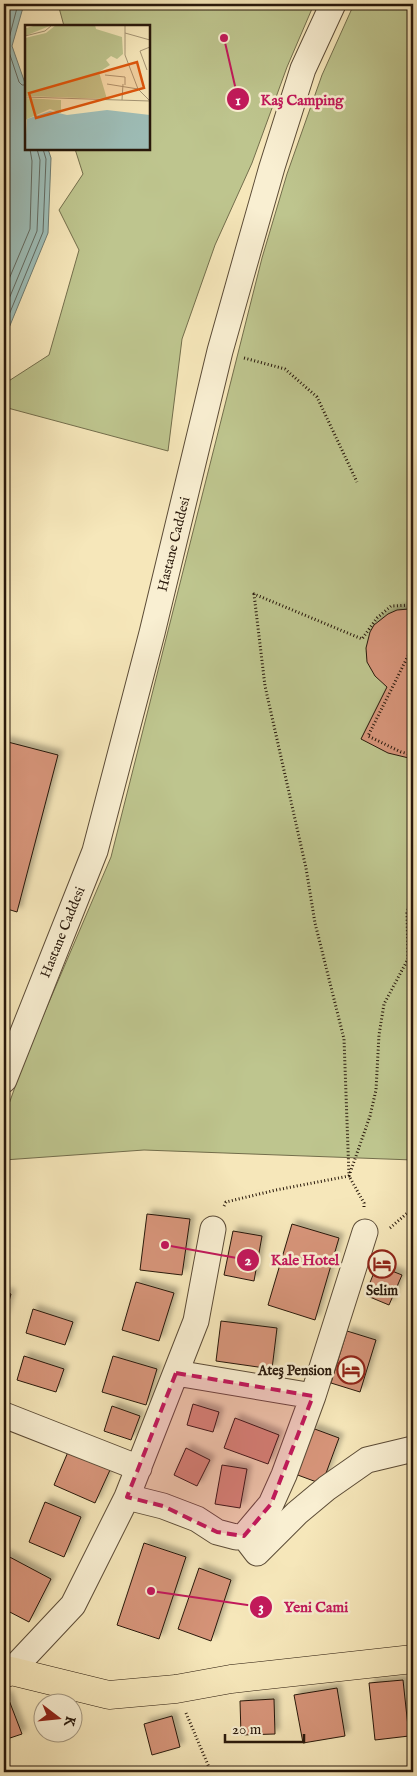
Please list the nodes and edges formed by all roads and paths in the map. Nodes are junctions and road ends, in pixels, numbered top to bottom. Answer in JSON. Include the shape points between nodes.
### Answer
{"nodes":[{"id":1,"x":333,"y":4,"type":"edge"},
{"id":2,"x":220,"y":351,"type":"junction"},
{"id":3,"x":357,"y":482,"type":"dead end"},
{"id":4,"x":413,"y":604,"type":"edge"},
{"id":5,"x":413,"y":646,"type":"edge"},
{"id":6,"x":411,"y":655,"type":"edge"},
{"id":7,"x":413,"y":755,"type":"edge"},
{"id":8,"x":413,"y":893,"type":"edge"},
{"id":9,"x":4,"y":1080,"type":"edge"},
{"id":10,"x":349,"y":1176,"type":"junction"},
{"id":11,"x":226,"y":1202,"type":"dead end"},
{"id":12,"x":212,"y":1229,"type":"dead end"},
{"id":13,"x":365,"y":1232,"type":"joint"},
{"id":14,"x":176,"y":1373,"type":"junction"},
{"id":15,"x":313,"y":1396,"type":"junction"},
{"id":16,"x":4,"y":1415,"type":"edge"},
{"id":17,"x":413,"y":1449,"type":"edge"},
{"id":18,"x":139,"y":1468,"type":"junction"},
{"id":19,"x":127,"y":1497,"type":"junction"},
{"id":20,"x":244,"y":1536,"type":"junction"},
{"id":21,"x":413,"y":1659,"type":"edge"},
{"id":22,"x":8,"y":1673,"type":"edge"},
{"id":23,"x":176,"y":1689,"type":"junction"},
{"id":24,"x":211,"y":1772,"type":"edge"}],
"edges":[{"from":1,"to":2,"type":"street","name":"Hastane Caddesi","via":[[303,69]]},
{"from":2,"to":3,"type":"path","via":[[286,369],[317,397]]},
{"from":2,"to":9,"type":"street","name":"Hastane Caddesi","via":[[95,851]]},
{"from":4,"to":10,"type":"path","via":[[391,606],[377,618],[362,639],[254,594],[264,686],[306,868],[315,923],[344,1039]]},
{"from":5,"to":6,"type":"path"},
{"from":6,"to":7,"type":"path","via":[[368,736]]},
{"from":8,"to":10,"type":"path","via":[[407,913],[408,959],[384,1004],[376,1090]]},
{"from":10,"to":11,"type":"path"},
{"from":10,"to":13,"type":"path","via":[[364,1202]]},
{"from":12,"to":14,"type":"street","via":[[196,1321]]},
{"from":13,"to":15,"type":"street"},
{"from":14,"to":15,"type":"street"},
{"from":14,"to":18,"type":"street"},
{"from":15,"to":20,"type":"street","via":[[271,1504]]},
{"from":16,"to":18,"type":"street"},
{"from":17,"to":20,"type":"street","via":[[367,1460],[297,1512],[257,1553]]},
{"from":18,"to":19,"type":"street"},
{"from":19,"to":20,"type":"street","via":[[197,1519],[217,1532]]},
{"from":19,"to":22,"type":"street","via":[[73,1605]]},
{"from":21,"to":23,"type":"main road"},
{"from":22,"to":23,"type":"main road","via":[[109,1695]]},
{"from":23,"to":24,"type":"path"}]}
